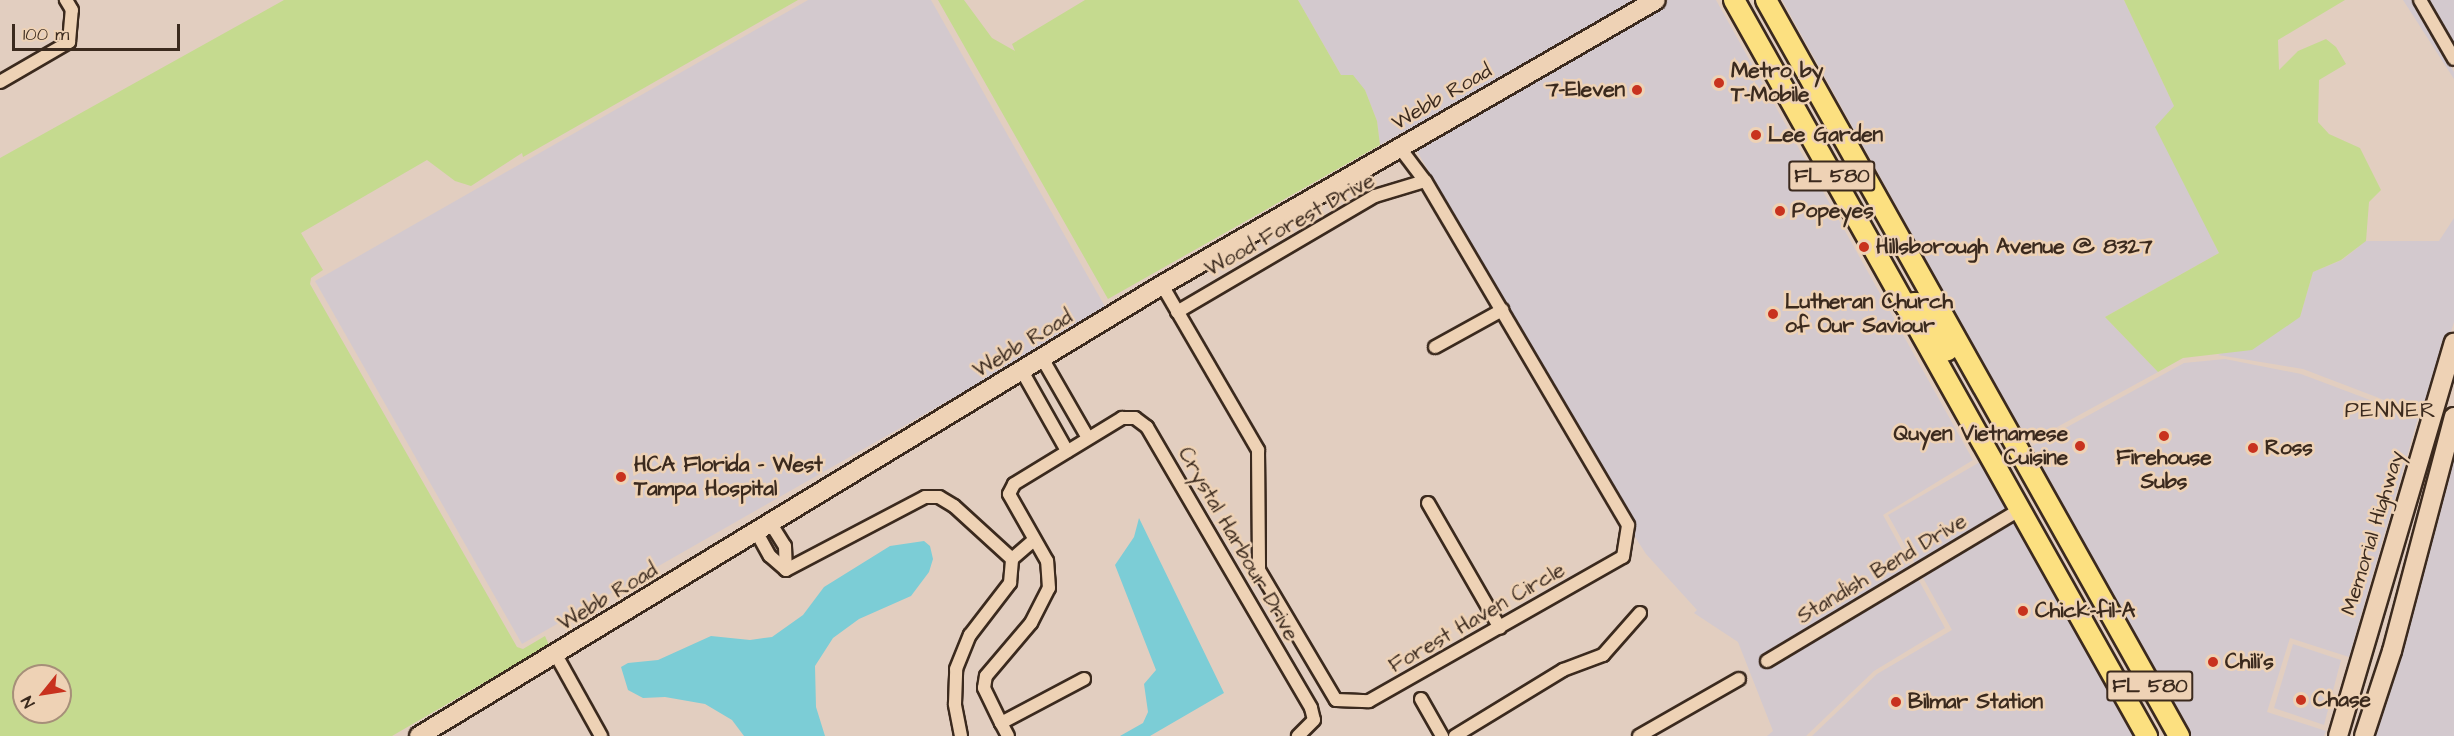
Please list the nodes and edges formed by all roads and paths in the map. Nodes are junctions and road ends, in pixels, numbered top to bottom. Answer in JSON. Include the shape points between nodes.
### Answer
{"nodes":[{"id":1,"x":66,"y":0,"type":"edge"},
{"id":2,"x":1656,"y":0,"type":"edge"},
{"id":3,"x":1734,"y":0,"type":"edge"},
{"id":4,"x":1766,"y":0,"type":"edge"},
{"id":5,"x":2420,"y":0,"type":"edge"},
{"id":6,"x":2454,"y":59,"type":"edge"},
{"id":7,"x":0,"y":82,"type":"edge"},
{"id":8,"x":1400,"y":148,"type":"junction"},
{"id":9,"x":1819,"y":152,"type":"junction"},
{"id":10,"x":1425,"y":181,"type":"junction"},
{"id":11,"x":1883,"y":207,"type":"junction"},
{"id":12,"x":1851,"y":208,"type":"junction"},
{"id":13,"x":1162,"y":285,"type":"junction"},
{"id":14,"x":1928,"y":290,"type":"junction"},
{"id":15,"x":1904,"y":304,"type":"junction"},
{"id":16,"x":1502,"y":310,"type":"junction"},
{"id":17,"x":1177,"y":312,"type":"junction"},
{"id":18,"x":2454,"y":344,"type":"edge"},
{"id":19,"x":1435,"y":347,"type":"dead end"},
{"id":20,"x":1042,"y":358,"type":"junction"},
{"id":21,"x":2450,"y":369,"type":"edge"},
{"id":22,"x":1022,"y":371,"type":"junction"},
{"id":23,"x":2454,"y":417,"type":"edge"},
{"id":24,"x":2003,"y":425,"type":"junction"},
{"id":25,"x":1088,"y":438,"type":"junction"},
{"id":26,"x":1067,"y":451,"type":"junction"},
{"id":27,"x":1986,"y":452,"type":"junction"},
{"id":28,"x":1428,"y":503,"type":"dead end"},
{"id":29,"x":2019,"y":510,"type":"junction"},
{"id":30,"x":764,"y":528,"type":"junction"},
{"id":31,"x":1034,"y":540,"type":"junction"},
{"id":32,"x":2068,"y":543,"type":"junction"},
{"id":33,"x":2390,"y":551,"type":"junction"},
{"id":34,"x":1012,"y":559,"type":"junction"},
{"id":35,"x":2414,"y":563,"type":"junction"},
{"id":36,"x":1640,"y":613,"type":"dead end"},
{"id":37,"x":1500,"y":627,"type":"junction"},
{"id":38,"x":2122,"y":636,"type":"junction"},
{"id":39,"x":2098,"y":650,"type":"junction"},
{"id":40,"x":556,"y":655,"type":"junction"},
{"id":41,"x":1767,"y":661,"type":"dead end"},
{"id":42,"x":1084,"y":679,"type":"dead end"},
{"id":43,"x":1739,"y":679,"type":"dead end"},
{"id":44,"x":1421,"y":699,"type":"dead end"},
{"id":45,"x":1001,"y":723,"type":"junction"},
{"id":46,"x":419,"y":736,"type":"edge"},
{"id":47,"x":600,"y":736,"type":"edge"},
{"id":48,"x":961,"y":736,"type":"edge"},
{"id":49,"x":1008,"y":736,"type":"edge"},
{"id":50,"x":1298,"y":736,"type":"edge"},
{"id":51,"x":1442,"y":736,"type":"edge"},
{"id":52,"x":1455,"y":736,"type":"edge"},
{"id":53,"x":1639,"y":736,"type":"edge"},
{"id":54,"x":2147,"y":736,"type":"edge"},
{"id":55,"x":2179,"y":736,"type":"edge"},
{"id":56,"x":2338,"y":736,"type":"edge"},
{"id":57,"x":2364,"y":736,"type":"edge"}],
"edges":[{"from":1,"to":7,"type":"street","via":[[72,10],[69,42]]},
{"from":2,"to":8,"type":"street","name":"Webb Road"},
{"from":3,"to":9,"type":"main road","number":"FL 580"},
{"from":4,"to":11,"type":"main road","number":"FL 580"},
{"from":5,"to":6,"type":"street"},
{"from":8,"to":10,"type":"street","name":"Forest Haven Circle"},
{"from":8,"to":13,"type":"street","name":"Webb Road"},
{"from":9,"to":11,"type":"main road","via":[[1836,150],[1870,204]]},
{"from":9,"to":12,"type":"main road","number":"FL 580"},
{"from":10,"to":16,"type":"street","name":"Forest Haven Circle"},
{"from":10,"to":17,"type":"street","name":"Wood Forest Drive","via":[[1374,195]]},
{"from":11,"to":14,"type":"main road","number":"FL 580"},
{"from":12,"to":14,"type":"main road","via":[[1874,230],[1909,286]]},
{"from":12,"to":15,"type":"main road","number":"FL 580"},
{"from":13,"to":17,"type":"street","name":"Forest Haven Circle"},
{"from":13,"to":20,"type":"street","name":"Webb Road"},
{"from":14,"to":24,"type":"main road","number":"FL 580"},
{"from":15,"to":24,"type":"main road","via":[[1916,303],[1923,309],[1987,422]]},
{"from":15,"to":27,"type":"main road","number":"FL 580"},
{"from":16,"to":19,"type":"street"},
{"from":16,"to":37,"type":"street","name":"Forest Haven Circle","via":[[1628,525],[1623,557]]},
{"from":17,"to":37,"type":"street","name":"Forest Haven Circle","via":[[1258,450],[1258,570],[1336,700],[1369,701]]},
{"from":18,"to":21,"type":"street","name":"Memorial Highway"},
{"from":20,"to":22,"type":"street","name":"Webb Road"},
{"from":20,"to":25,"type":"street"},
{"from":21,"to":33,"type":"street","name":"Memorial Highway"},
{"from":22,"to":26,"type":"street"},
{"from":22,"to":30,"type":"street","name":"Webb Road"},
{"from":23,"to":35,"type":"street","name":"Memorial Highway"},
{"from":24,"to":32,"type":"main road","number":"FL 580"},
{"from":25,"to":26,"type":"street","name":"Crystal Harbour Drive"},
{"from":25,"to":50,"type":"street","name":"Crystal Harbour Drive","via":[[1122,418],[1135,418],[1147,427],[1311,708],[1314,720]]},
{"from":26,"to":31,"type":"street","name":"Crystal Harbour Drive","via":[[1014,484],[1009,494]]},
{"from":27,"to":29,"type":"main road","number":"FL 580"},
{"from":27,"to":32,"type":"main road","via":[[2005,464],[2044,531]]},
{"from":28,"to":37,"type":"street"},
{"from":29,"to":39,"type":"main road","number":"FL 580"},
{"from":29,"to":41,"type":"street","name":"Standish Bend Drive"},
{"from":30,"to":34,"type":"street","via":[[770,556],[786,570],[925,497],[939,497]]},
{"from":30,"to":40,"type":"street","name":"Webb Road"},
{"from":31,"to":34,"type":"street"},
{"from":31,"to":45,"type":"street","name":"Crystal Harbour Drive","via":[[1047,561],[1049,588],[1044,604],[985,682],[987,697]]},
{"from":32,"to":38,"type":"main road","number":"FL 580"},
{"from":33,"to":35,"type":"street"},
{"from":33,"to":56,"type":"street","name":"Memorial Highway"},
{"from":34,"to":48,"type":"street","via":[[1010,583],[970,635],[956,669],[955,704]]},
{"from":35,"to":57,"type":"street","name":"Memorial Highway","via":[[2392,651]]},
{"from":36,"to":52,"type":"street","via":[[1603,655],[1563,670]]},
{"from":38,"to":39,"type":"main road"},
{"from":38,"to":55,"type":"main road","number":"FL 580"},
{"from":39,"to":54,"type":"main road","number":"FL 580"},
{"from":40,"to":46,"type":"street","name":"Webb Road"},
{"from":40,"to":47,"type":"street"},
{"from":42,"to":45,"type":"street"},
{"from":43,"to":53,"type":"street"},
{"from":44,"to":51,"type":"street"},
{"from":45,"to":49,"type":"street","name":"Crystal Harbour Drive"}]}
